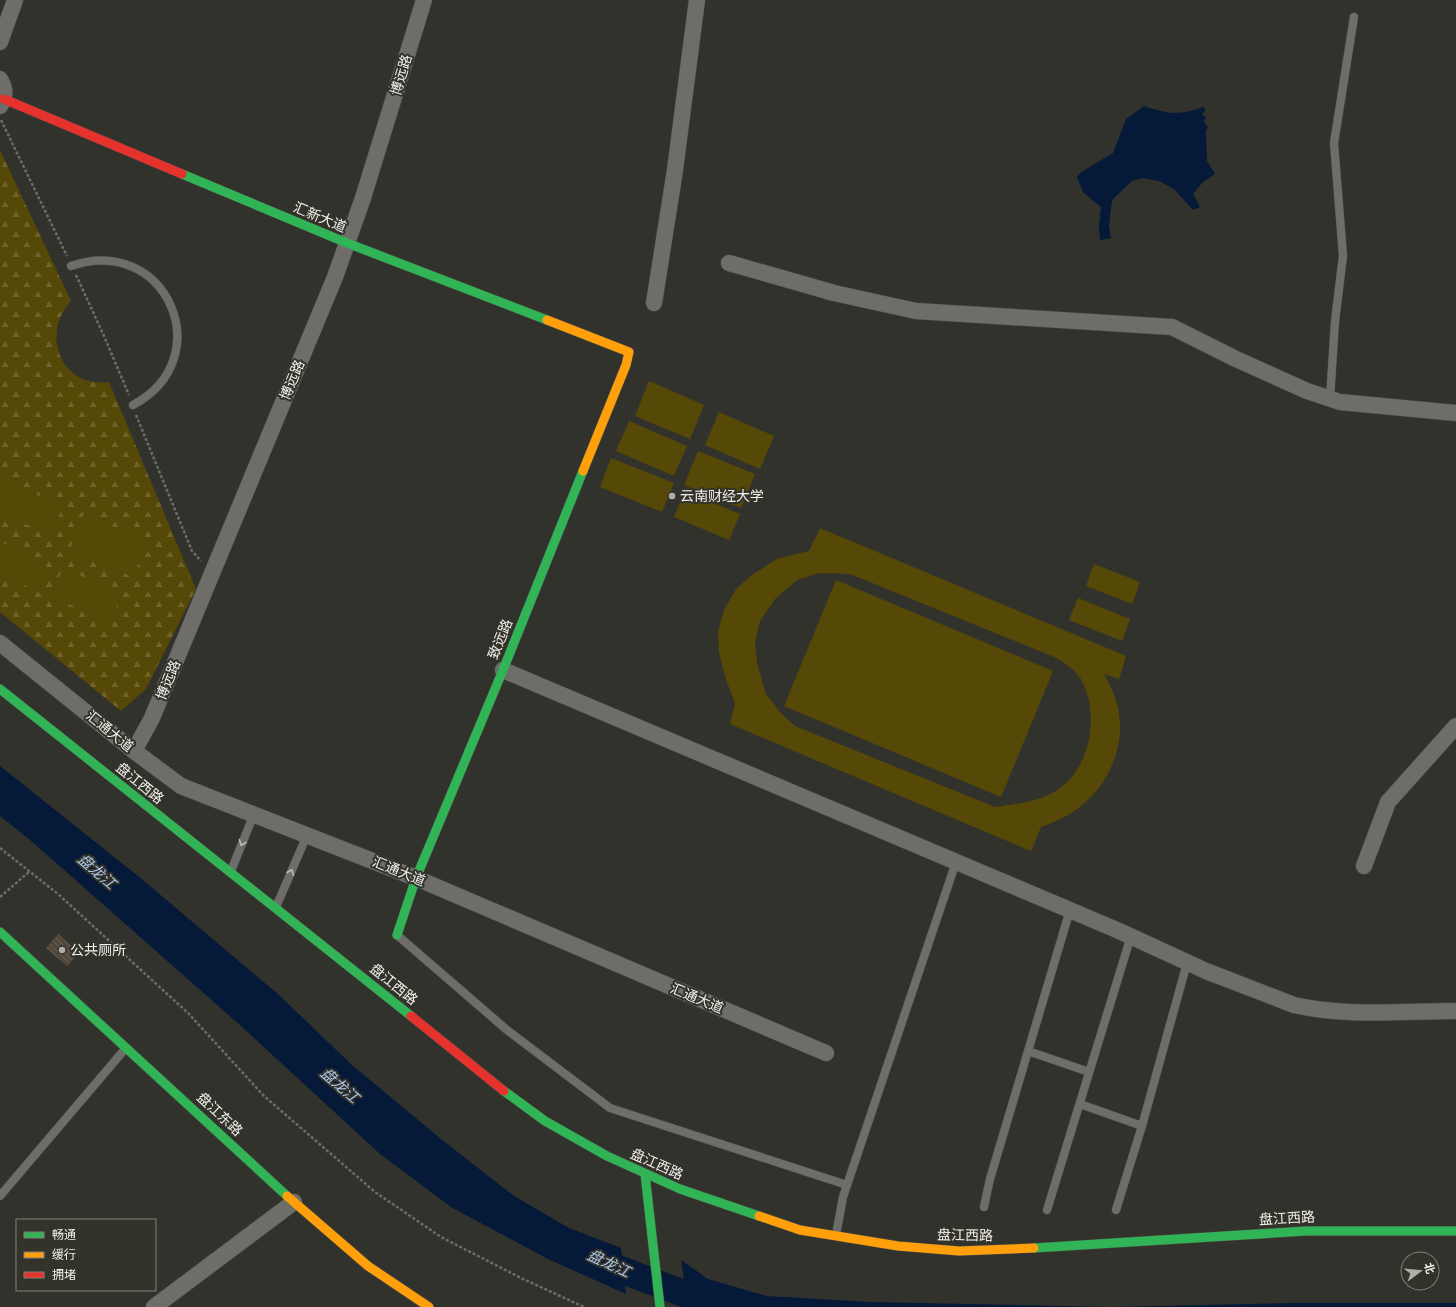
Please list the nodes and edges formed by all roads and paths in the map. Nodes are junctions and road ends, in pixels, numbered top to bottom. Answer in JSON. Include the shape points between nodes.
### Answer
{"nodes":[{"id":1,"x":15,"y":0,"type":"edge"},
{"id":2,"x":424,"y":0,"type":"edge"},
{"id":3,"x":697,"y":0,"type":"edge"},
{"id":4,"x":1354,"y":17,"type":"dead end"},
{"id":5,"x":0,"y":42,"type":"edge"},
{"id":6,"x":0,"y":80,"type":"edge"},
{"id":7,"x":2,"y":102,"type":"edge"},
{"id":8,"x":0,"y":118,"type":"edge"},
{"id":9,"x":347,"y":243,"type":"junction"},
{"id":10,"x":730,"y":263,"type":"dead end"},
{"id":11,"x":71,"y":266,"type":"junction"},
{"id":12,"x":654,"y":303,"type":"dead end"},
{"id":13,"x":629,"y":352,"type":"joint"},
{"id":14,"x":1330,"y":399,"type":"junction"},
{"id":15,"x":133,"y":405,"type":"junction"},
{"id":16,"x":1456,"y":413,"type":"edge"},
{"id":17,"x":212,"y":573,"type":"junction"},
{"id":18,"x":0,"y":643,"type":"edge"},
{"id":19,"x":503,"y":670,"type":"junction"},
{"id":20,"x":0,"y":689,"type":"edge"},
{"id":21,"x":1454,"y":730,"type":"edge"},
{"id":22,"x":134,"y":751,"type":"junction"},
{"id":23,"x":254,"y":814,"type":"junction"},
{"id":24,"x":307,"y":835,"type":"junction"},
{"id":25,"x":0,"y":848,"type":"edge"},
{"id":26,"x":956,"y":862,"type":"junction"},
{"id":27,"x":1364,"y":866,"type":"dead end"},
{"id":28,"x":30,"y":871,"type":"junction"},
{"id":29,"x":231,"y":872,"type":"junction"},
{"id":30,"x":416,"y":878,"type":"junction"},
{"id":31,"x":0,"y":897,"type":"edge"},
{"id":32,"x":276,"y":908,"type":"junction"},
{"id":33,"x":1070,"y":910,"type":"junction"},
{"id":34,"x":0,"y":932,"type":"edge"},
{"id":35,"x":397,"y":935,"type":"joint"},
{"id":36,"x":1131,"y":936,"type":"junction"},
{"id":37,"x":1187,"y":962,"type":"junction"},
{"id":38,"x":1456,"y":1011,"type":"edge"},
{"id":39,"x":126,"y":1047,"type":"junction"},
{"id":40,"x":1028,"y":1051,"type":"junction"},
{"id":41,"x":826,"y":1053,"type":"dead end"},
{"id":42,"x":1089,"y":1072,"type":"junction"},
{"id":43,"x":1080,"y":1104,"type":"junction"},
{"id":44,"x":1142,"y":1126,"type":"junction"},
{"id":45,"x":645,"y":1174,"type":"junction"},
{"id":46,"x":847,"y":1185,"type":"junction"},
{"id":47,"x":0,"y":1196,"type":"edge"},
{"id":48,"x":294,"y":1202,"type":"junction"},
{"id":49,"x":984,"y":1207,"type":"dead end"},
{"id":50,"x":1047,"y":1210,"type":"dead end"},
{"id":51,"x":1116,"y":1210,"type":"dead end"},
{"id":52,"x":1456,"y":1231,"type":"edge"},
{"id":53,"x":836,"y":1235,"type":"junction"},
{"id":54,"x":154,"y":1307,"type":"edge"},
{"id":55,"x":429,"y":1307,"type":"edge"},
{"id":56,"x":584,"y":1307,"type":"edge"},
{"id":57,"x":660,"y":1307,"type":"edge"}],
"edges":[{"from":1,"to":5,"type":"street"},
{"from":2,"to":9,"type":"street","name":"博远路"},
{"from":3,"to":12,"type":"street","via":[[675,170]]},
{"from":4,"to":14,"type":"lane","via":[[1334,144],[1343,256],[1335,321]]},
{"from":6,"to":7,"type":"street","via":[[5,92]]},
{"from":7,"to":9,"type":"street","name":"汇新大道"},
{"from":8,"to":11,"type":"path"},
{"from":9,"to":13,"type":"street","name":"汇新大道"},
{"from":9,"to":17,"type":"street","name":"博远路","via":[[335,278]]},
{"from":10,"to":14,"type":"street","via":[[834,293],[916,311],[1172,327],[1236,359]]},
{"from":11,"to":15,"type":"path"},
{"from":11,"to":15,"type":"lane","via":[[97,260],[110,260],[129,265],[147,274],[171,305],[178,331],[175,357],[163,381],[146,398]]},
{"from":13,"to":19,"type":"street","name":"致远路"},
{"from":14,"to":16,"type":"street"},
{"from":15,"to":17,"type":"path","via":[[192,551]]},
{"from":17,"to":22,"type":"street","name":"博远路","via":[[152,718]]},
{"from":18,"to":22,"type":"street","name":"汇通大道"},
{"from":19,"to":26,"type":"street"},
{"from":19,"to":30,"type":"street","name":"致远路"},
{"from":20,"to":29,"type":"street","name":"盘江西路"},
{"from":21,"to":27,"type":"street","via":[[1388,802]]},
{"from":22,"to":23,"type":"street","name":"汇通大道","via":[[181,786]]},
{"from":23,"to":24,"type":"street","name":"汇通大道"},
{"from":23,"to":29,"type":"lane","one_way":true},
{"from":24,"to":30,"type":"street","name":"汇通大道"},
{"from":32,"to":24,"type":"lane","one_way":true},
{"from":25,"to":28,"type":"path"},
{"from":26,"to":33,"type":"street"},
{"from":26,"to":46,"type":"lane"},
{"from":28,"to":31,"type":"path"},
{"from":28,"to":56,"type":"path","via":[[188,1013],[264,1096],[375,1192],[441,1237]]},
{"from":29,"to":32,"type":"street","name":"盘江西路"},
{"from":30,"to":35,"type":"street","name":"致远路"},
{"from":30,"to":41,"type":"street","name":"汇通大道"},
{"from":32,"to":45,"type":"street","name":"盘江西路","via":[[499,1088],[545,1121]]},
{"from":33,"to":36,"type":"street"},
{"from":33,"to":40,"type":"lane"},
{"from":34,"to":39,"type":"street","name":"盘江东路"},
{"from":35,"to":46,"type":"lane","via":[[508,1030],[610,1108]]},
{"from":36,"to":37,"type":"street"},
{"from":36,"to":42,"type":"lane"},
{"from":37,"to":38,"type":"street","via":[[1294,1005],[1308,1008],[1355,1012]]},
{"from":37,"to":44,"type":"lane"},
{"from":39,"to":47,"type":"lane"},
{"from":39,"to":48,"type":"street","name":"盘江东路"},
{"from":40,"to":42,"type":"lane"},
{"from":40,"to":49,"type":"lane"},
{"from":42,"to":43,"type":"lane"},
{"from":43,"to":44,"type":"lane"},
{"from":43,"to":50,"type":"lane"},
{"from":44,"to":51,"type":"lane"},
{"from":45,"to":53,"type":"street","name":"盘江西路","via":[[680,1189],[792,1227]]},
{"from":45,"to":57,"type":"street"},
{"from":46,"to":53,"type":"lane"},
{"from":48,"to":54,"type":"street"},
{"from":48,"to":55,"type":"street","name":"盘江东路","via":[[368,1266]]},
{"from":52,"to":53,"type":"street","name":"盘江西路","via":[[1306,1231],[959,1251],[898,1246]]}]}
